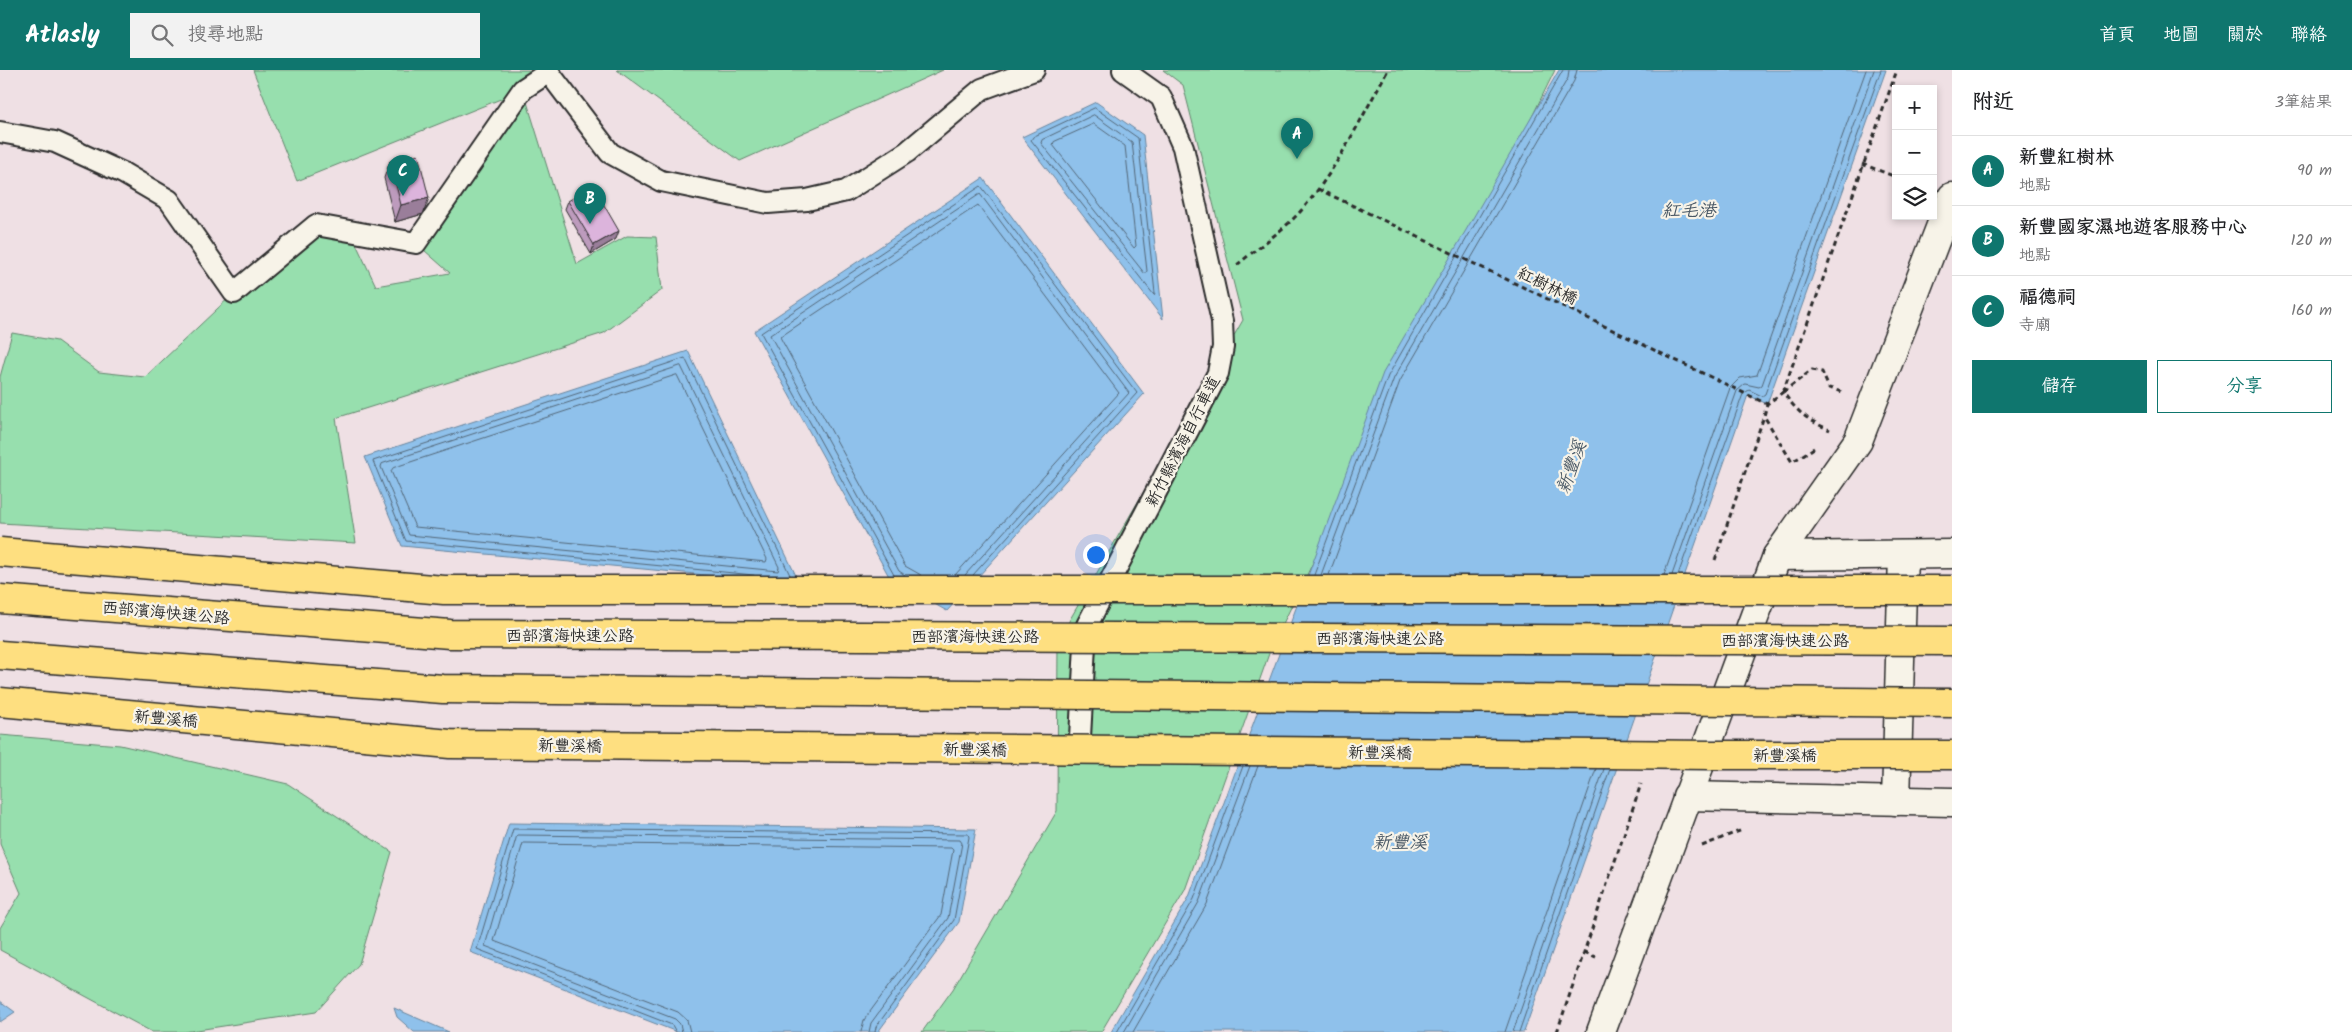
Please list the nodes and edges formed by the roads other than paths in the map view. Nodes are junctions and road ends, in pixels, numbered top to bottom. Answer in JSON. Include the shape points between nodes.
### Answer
{"nodes":[{"id":1,"x":1034,"y":70,"type":"edge"},
{"id":2,"x":1123,"y":70,"type":"edge"},
{"id":3,"x":548,"y":71,"type":"edge"},
{"id":4,"x":0,"y":132,"type":"edge"},
{"id":5,"x":1952,"y":197,"type":"edge"},
{"id":6,"x":0,"y":552,"type":"edge"},
{"id":7,"x":1952,"y":554,"type":"edge"},
{"id":8,"x":1777,"y":556,"type":"junction"},
{"id":9,"x":1903,"y":556,"type":"junction"},
{"id":10,"x":1952,"y":590,"type":"edge"},
{"id":11,"x":0,"y":598,"type":"edge"},
{"id":12,"x":1952,"y":641,"type":"edge"},
{"id":13,"x":0,"y":655,"type":"edge"},
{"id":14,"x":0,"y":702,"type":"edge"},
{"id":15,"x":1952,"y":703,"type":"edge"},
{"id":16,"x":1080,"y":737,"type":"dead end"},
{"id":17,"x":1952,"y":755,"type":"edge"},
{"id":18,"x":1687,"y":796,"type":"junction"},
{"id":19,"x":1896,"y":801,"type":"junction"},
{"id":20,"x":1952,"y":802,"type":"edge"},
{"id":21,"x":1601,"y":1032,"type":"edge"}],
"edges":[{"from":1,"to":3,"type":"lane","via":[[982,89],[906,152],[846,191],[807,200],[768,203],[661,181],[610,153]]},
{"from":2,"to":16,"type":"lane","name":"新竹縣濱海自行車道","via":[[1161,97],[1183,147],[1222,321],[1223,347],[1218,373],[1086,627]]},
{"from":3,"to":4,"type":"lane","via":[[523,89],[416,243],[316,225],[234,293],[169,200],[123,173],[55,142]]},
{"from":5,"to":8,"type":"street","via":[[1858,441]]},
{"from":6,"to":10,"type":"main road","bridge":true,"via":[[444,590]]},
{"from":7,"to":9,"type":"street"},
{"from":8,"to":9,"type":"street"},
{"from":8,"to":18,"type":"street"},
{"from":9,"to":19,"type":"street"},
{"from":11,"to":12,"type":"main road","name":"西部濱海快速公路","bridge":true,"via":[[450,634]]},
{"from":13,"to":15,"type":"main road","bridge":true,"via":[[443,689]]},
{"from":14,"to":17,"type":"main road","name":"新豐溪橋","bridge":true,"via":[[450,744]]},
{"from":18,"to":19,"type":"street"},
{"from":18,"to":21,"type":"street"},
{"from":19,"to":20,"type":"street"}]}
